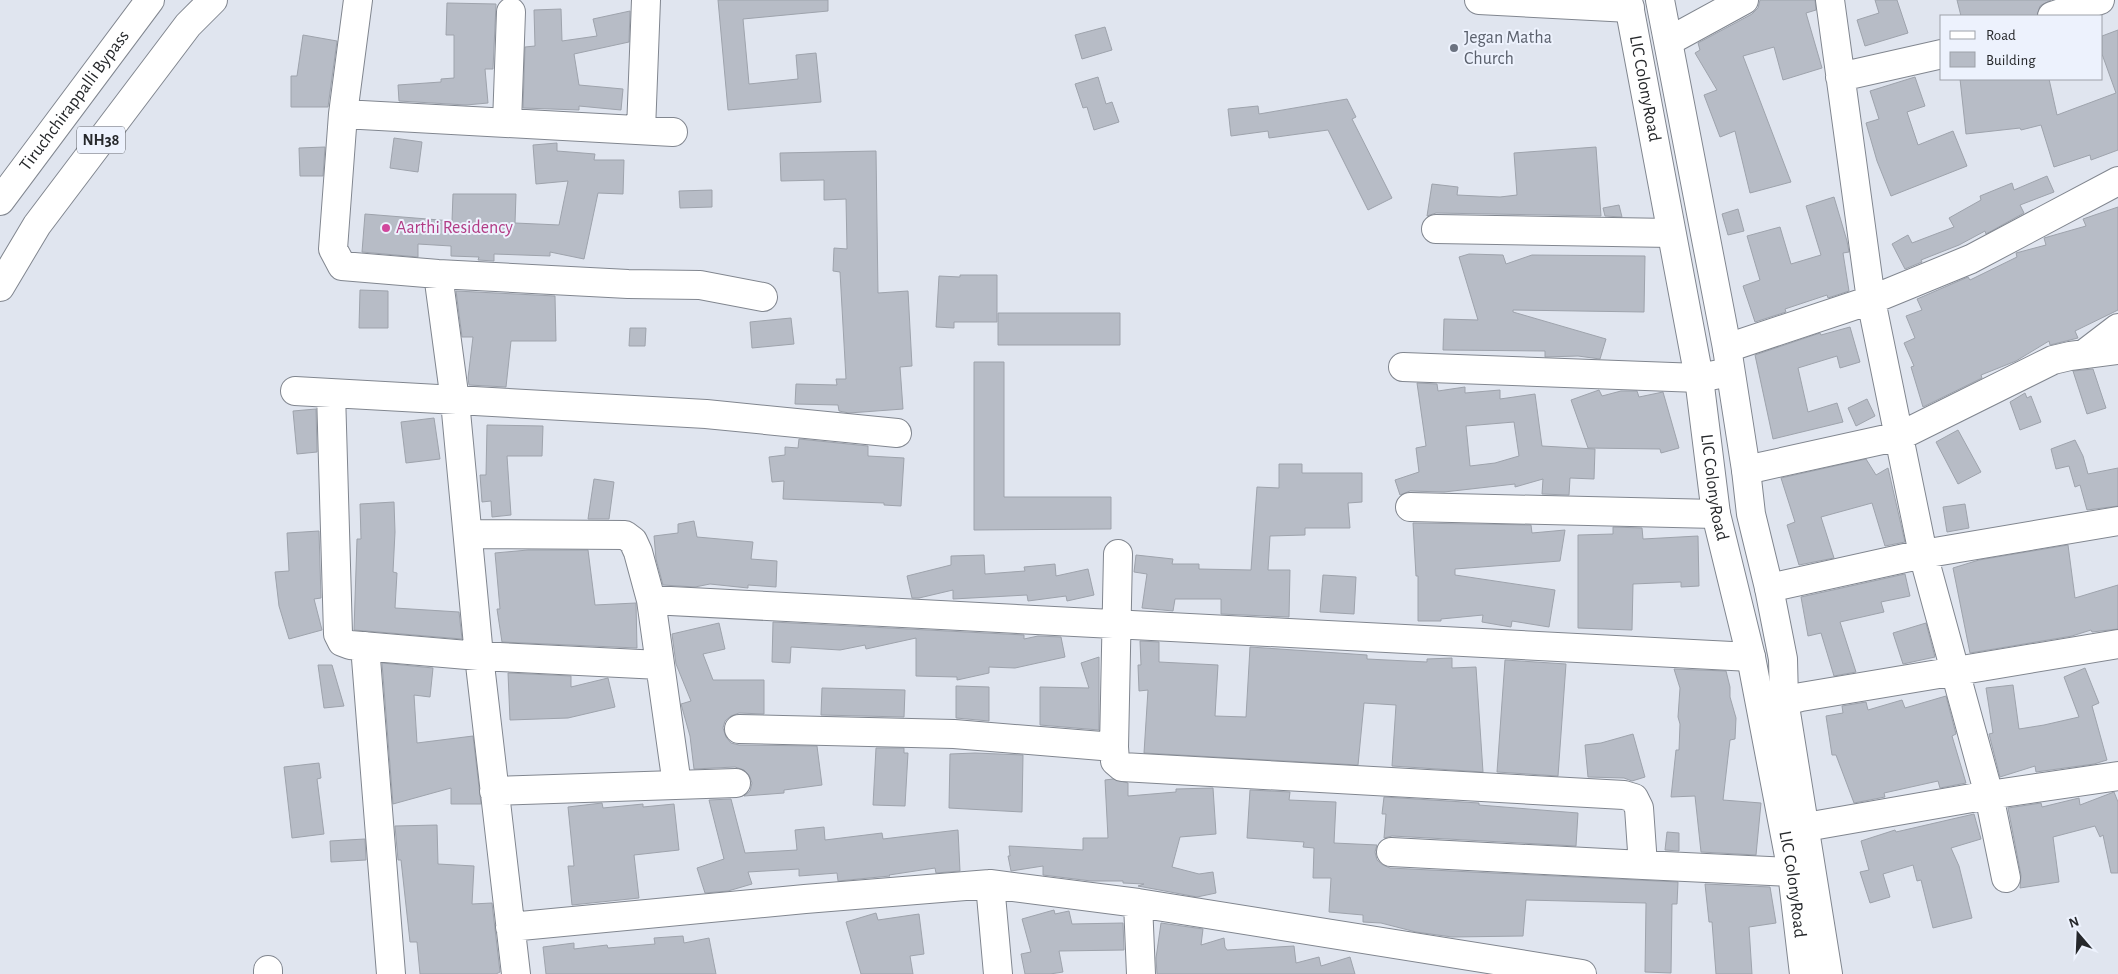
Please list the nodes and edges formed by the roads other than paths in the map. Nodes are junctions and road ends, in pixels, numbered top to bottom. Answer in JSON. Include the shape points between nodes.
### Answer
{"nodes":[{"id":1,"x":150,"y":0,"type":"edge"},
{"id":2,"x":213,"y":0,"type":"edge"},
{"id":3,"x":358,"y":0,"type":"edge"},
{"id":4,"x":646,"y":0,"type":"edge"},
{"id":5,"x":1479,"y":0,"type":"edge"},
{"id":6,"x":1660,"y":0,"type":"edge"},
{"id":7,"x":1744,"y":0,"type":"edge"},
{"id":8,"x":1830,"y":0,"type":"edge"},
{"id":9,"x":2100,"y":0,"type":"edge"},
{"id":10,"x":1629,"y":4,"type":"edge"},
{"id":11,"x":512,"y":12,"type":"dead end"},
{"id":12,"x":2055,"y":15,"type":"edge"},
{"id":13,"x":1669,"y":41,"type":"junction"},
{"id":14,"x":1940,"y":54,"type":"edge"},
{"id":15,"x":1840,"y":77,"type":"junction"},
{"id":16,"x":343,"y":114,"type":"junction"},
{"id":17,"x":507,"y":123,"type":"junction"},
{"id":18,"x":640,"y":130,"type":"junction"},
{"id":19,"x":673,"y":132,"type":"dead end"},
{"id":20,"x":2118,"y":181,"type":"edge"},
{"id":21,"x":0,"y":201,"type":"edge"},
{"id":22,"x":1436,"y":229,"type":"dead end"},
{"id":23,"x":1671,"y":233,"type":"junction"},
{"id":24,"x":438,"y":274,"type":"junction"},
{"id":25,"x":0,"y":287,"type":"edge"},
{"id":26,"x":763,"y":297,"type":"dead end"},
{"id":27,"x":1871,"y":300,"type":"junction"},
{"id":28,"x":2118,"y":328,"type":"edge"},
{"id":29,"x":2118,"y":350,"type":"edge"},
{"id":30,"x":2084,"y":354,"type":"junction"},
{"id":31,"x":1728,"y":360,"type":"junction"},
{"id":32,"x":1403,"y":367,"type":"dead end"},
{"id":33,"x":1699,"y":378,"type":"junction"},
{"id":34,"x":295,"y":391,"type":"dead end"},
{"id":35,"x":331,"y":393,"type":"junction"},
{"id":36,"x":455,"y":401,"type":"junction"},
{"id":37,"x":897,"y":433,"type":"dead end"},
{"id":38,"x":1900,"y":436,"type":"junction"},
{"id":39,"x":1746,"y":470,"type":"junction"},
{"id":40,"x":1410,"y":507,"type":"dead end"},
{"id":41,"x":1716,"y":514,"type":"junction"},
{"id":42,"x":2118,"y":521,"type":"edge"},
{"id":43,"x":468,"y":534,"type":"junction"},
{"id":44,"x":1118,"y":554,"type":"dead end"},
{"id":45,"x":1923,"y":554,"type":"junction"},
{"id":46,"x":1769,"y":588,"type":"junction"},
{"id":47,"x":651,"y":600,"type":"junction"},
{"id":48,"x":1117,"y":623,"type":"junction"},
{"id":49,"x":2118,"y":644,"type":"edge"},
{"id":50,"x":365,"y":646,"type":"junction"},
{"id":51,"x":479,"y":656,"type":"junction"},
{"id":52,"x":1751,"y":657,"type":"junction"},
{"id":53,"x":660,"y":665,"type":"junction"},
{"id":54,"x":1956,"y":671,"type":"junction"},
{"id":55,"x":1772,"y":704,"type":"junction"},
{"id":56,"x":739,"y":729,"type":"dead end"},
{"id":57,"x":1114,"y":747,"type":"junction"},
{"id":58,"x":2118,"y":776,"type":"edge"},
{"id":59,"x":736,"y":783,"type":"dead end"},
{"id":60,"x":677,"y":785,"type":"junction"},
{"id":61,"x":494,"y":791,"type":"junction"},
{"id":62,"x":1989,"y":795,"type":"junction"},
{"id":63,"x":1806,"y":827,"type":"junction"},
{"id":64,"x":1391,"y":852,"type":"dead end"},
{"id":65,"x":1643,"y":865,"type":"junction"},
{"id":66,"x":1792,"y":872,"type":"junction"},
{"id":67,"x":2006,"y":878,"type":"dead end"},
{"id":68,"x":990,"y":884,"type":"junction"},
{"id":69,"x":1138,"y":903,"type":"junction"},
{"id":70,"x":510,"y":927,"type":"junction"},
{"id":71,"x":1485,"y":966,"type":"edge"},
{"id":72,"x":391,"y":974,"type":"edge"},
{"id":73,"x":516,"y":974,"type":"edge"},
{"id":74,"x":998,"y":974,"type":"edge"},
{"id":75,"x":1141,"y":974,"type":"edge"},
{"id":76,"x":1582,"y":974,"type":"edge"},
{"id":77,"x":1804,"y":974,"type":"edge"},
{"id":78,"x":1828,"y":974,"type":"edge"}],
"edges":[{"from":1,"to":21,"type":"main road","name":"Tiruchchirappalli Bypass","number":"NH38"},
{"from":2,"to":25,"type":"main road","number":"NH38","via":[[188,25],[37,225]]},
{"from":3,"to":16,"type":"main road"},
{"from":4,"to":18,"type":"main road"},
{"from":5,"to":10,"type":"main road"},
{"from":6,"to":13,"type":"main road","name":"LIC ColonyRoad"},
{"from":7,"to":13,"type":"main road"},
{"from":8,"to":15,"type":"main road"},
{"from":9,"to":12,"type":"main road"},
{"from":10,"to":23,"type":"main road","name":"LIC ColonyRoad"},
{"from":11,"to":17,"type":"main road"},
{"from":13,"to":31,"type":"main road","name":"LIC ColonyRoad"},
{"from":14,"to":15,"type":"main road"},
{"from":15,"to":27,"type":"main road"},
{"from":16,"to":17,"type":"main road"},
{"from":16,"to":24,"type":"main road","via":[[333,249],[337,260],[342,266]]},
{"from":17,"to":18,"type":"main road"},
{"from":18,"to":19,"type":"main road"},
{"from":20,"to":27,"type":"main road","via":[[1971,259]]},
{"from":22,"to":23,"type":"main road"},
{"from":23,"to":33,"type":"main road","name":"LIC ColonyRoad"},
{"from":24,"to":26,"type":"main road","via":[[700,285]]},
{"from":24,"to":36,"type":"main road"},
{"from":27,"to":31,"type":"main road"},
{"from":27,"to":38,"type":"main road"},
{"from":28,"to":30,"type":"main road"},
{"from":29,"to":30,"type":"main road"},
{"from":30,"to":38,"type":"main road","via":[[2053,360]]},
{"from":31,"to":33,"type":"main road"},
{"from":31,"to":39,"type":"main road","name":"LIC ColonyRoad"},
{"from":32,"to":33,"type":"main road"},
{"from":33,"to":41,"type":"main road","name":"LIC ColonyRoad"},
{"from":34,"to":35,"type":"main road"},
{"from":35,"to":36,"type":"main road"},
{"from":35,"to":50,"type":"main road","via":[[338,634],[342,642]]},
{"from":36,"to":37,"type":"main road","via":[[706,414]]},
{"from":36,"to":43,"type":"main road"},
{"from":38,"to":39,"type":"main road"},
{"from":38,"to":45,"type":"main road"},
{"from":39,"to":46,"type":"main road","name":"LIC ColonyRoad","via":[[1750,514]]},
{"from":40,"to":41,"type":"main road"},
{"from":41,"to":52,"type":"main road","name":"LIC ColonyRoad"},
{"from":42,"to":45,"type":"main road"},
{"from":43,"to":47,"type":"main road","via":[[625,535],[633,541],[638,552]]},
{"from":43,"to":51,"type":"main road"},
{"from":44,"to":48,"type":"main road"},
{"from":45,"to":46,"type":"main road"},
{"from":45,"to":54,"type":"main road"},
{"from":46,"to":55,"type":"main road","name":"LIC ColonyRoad","via":[[1783,659]]},
{"from":47,"to":48,"type":"main road"},
{"from":47,"to":53,"type":"main road"},
{"from":48,"to":52,"type":"main road"},
{"from":48,"to":57,"type":"main road"},
{"from":49,"to":54,"type":"main road"},
{"from":50,"to":51,"type":"main road"},
{"from":50,"to":72,"type":"main road"},
{"from":51,"to":53,"type":"main road"},
{"from":51,"to":61,"type":"main road"},
{"from":52,"to":55,"type":"main road","name":"LIC ColonyRoad"},
{"from":53,"to":60,"type":"main road"},
{"from":54,"to":55,"type":"main road"},
{"from":54,"to":62,"type":"main road"},
{"from":55,"to":63,"type":"main road","name":"LIC ColonyRoad"},
{"from":55,"to":66,"type":"main road","name":"LIC ColonyRoad"},
{"from":56,"to":57,"type":"main road","via":[[954,734]]},
{"from":57,"to":65,"type":"main road","via":[[1116,761],[1122,767],[1624,795],[1634,798],[1639,808]]},
{"from":58,"to":62,"type":"main road"},
{"from":59,"to":60,"type":"main road"},
{"from":60,"to":61,"type":"main road"},
{"from":61,"to":70,"type":"main road"},
{"from":62,"to":63,"type":"main road"},
{"from":62,"to":67,"type":"main road"},
{"from":63,"to":78,"type":"main road","name":"LIC ColonyRoad"},
{"from":64,"to":65,"type":"main road"},
{"from":65,"to":66,"type":"main road"},
{"from":66,"to":77,"type":"main road","name":"LIC ColonyRoad"},
{"from":68,"to":69,"type":"main road"},
{"from":68,"to":70,"type":"main road"},
{"from":68,"to":74,"type":"main road"},
{"from":69,"to":71,"type":"main road"},
{"from":69,"to":75,"type":"main road"},
{"from":70,"to":73,"type":"main road"},
{"from":71,"to":76,"type":"main road"}]}
